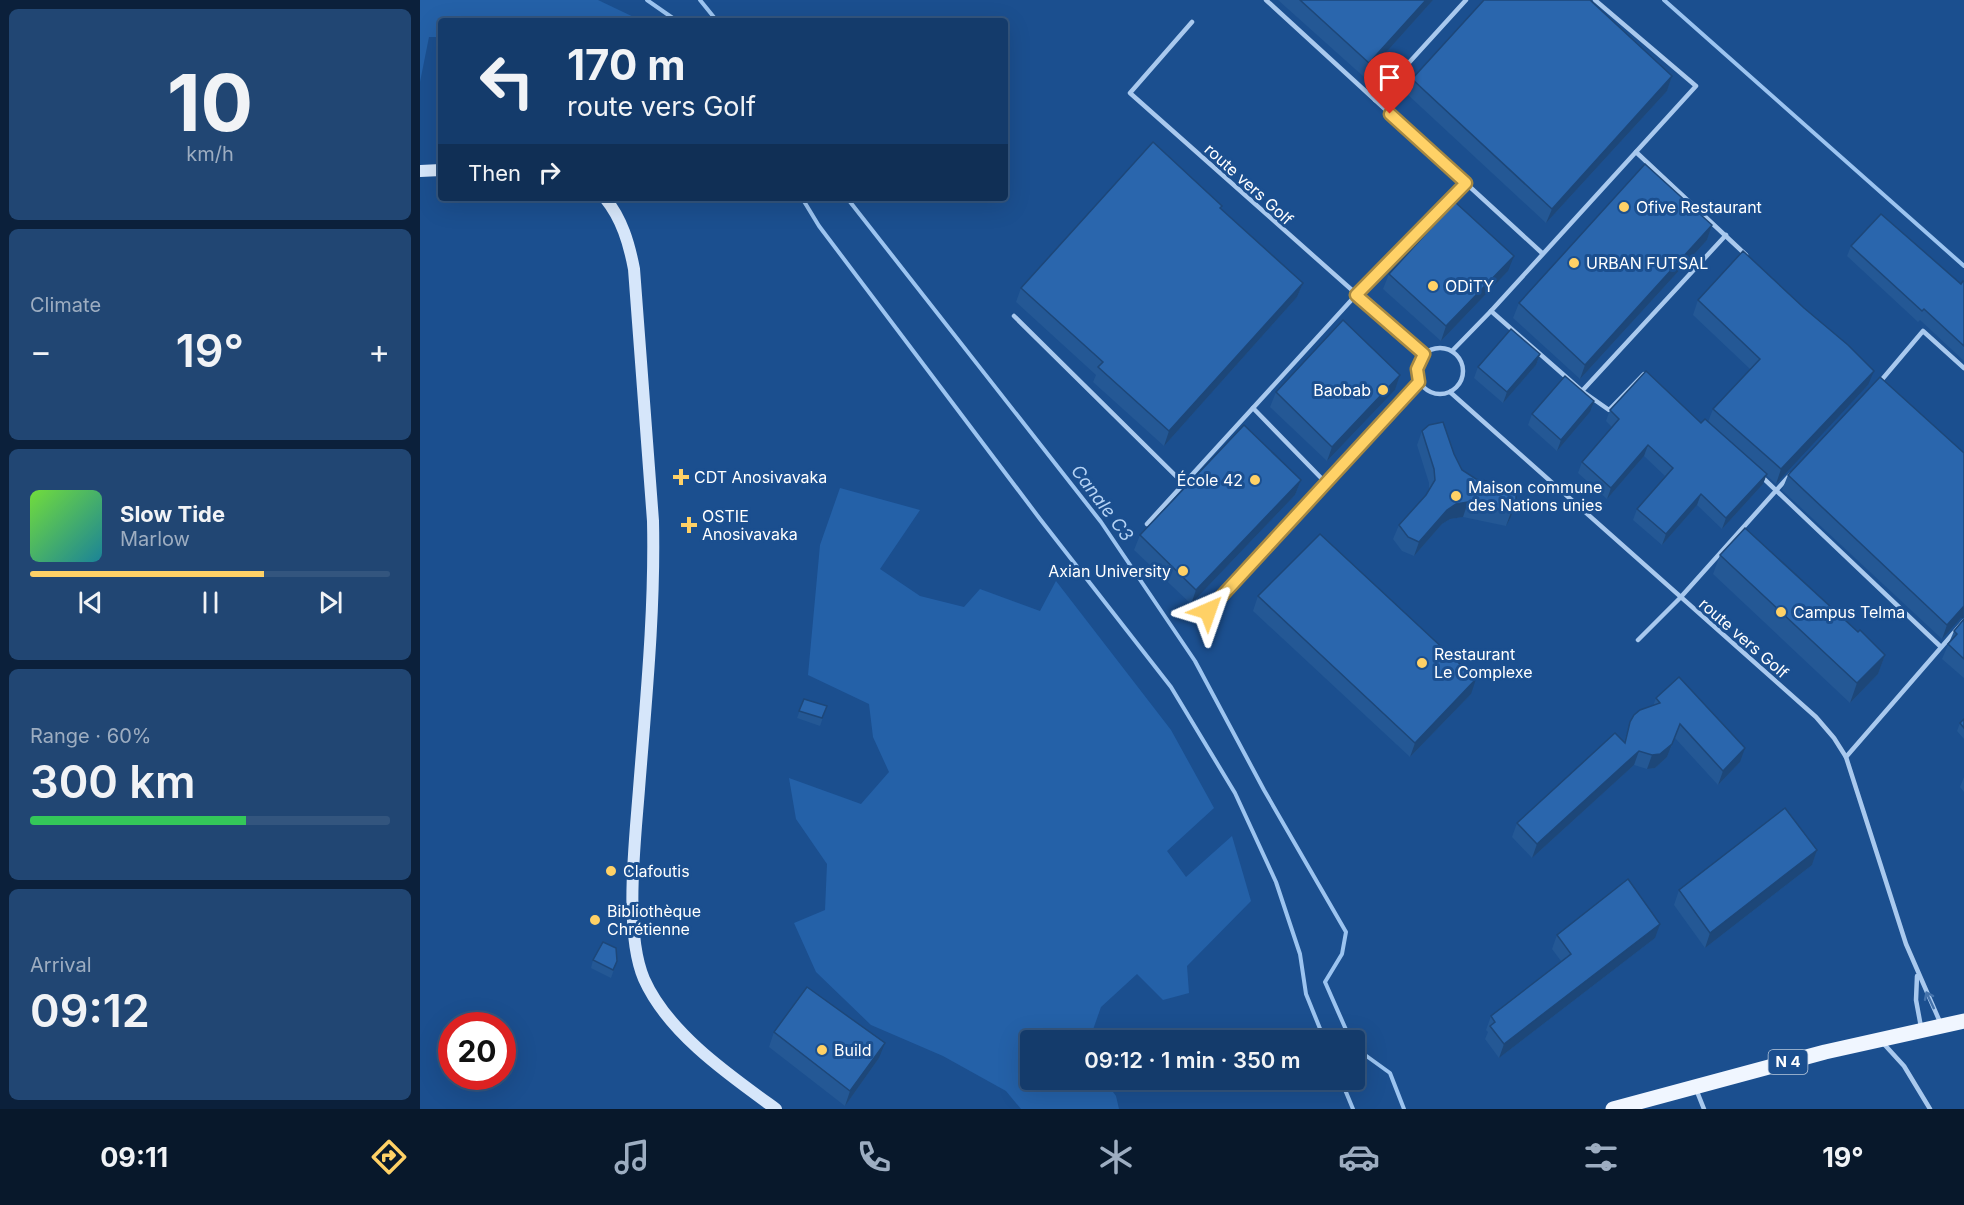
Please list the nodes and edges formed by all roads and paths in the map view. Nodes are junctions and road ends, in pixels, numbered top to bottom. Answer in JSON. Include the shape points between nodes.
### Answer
{"nodes":[{"id":1,"x":1266,"y":0,"type":"edge"},
{"id":2,"x":1466,"y":0,"type":"edge"},
{"id":3,"x":1594,"y":0,"type":"edge"},
{"id":4,"x":1192,"y":22,"type":"dead end"},
{"id":5,"x":1375,"y":100,"type":"junction"},
{"id":6,"x":1636,"y":152,"type":"junction"},
{"id":7,"x":438,"y":170,"type":"edge"},
{"id":8,"x":420,"y":171,"type":"edge"},
{"id":9,"x":1466,"y":183,"type":"junction"},
{"id":10,"x":607,"y":201,"type":"edge"},
{"id":11,"x":1726,"y":236,"type":"junction"},
{"id":12,"x":1542,"y":253,"type":"junction"},
{"id":13,"x":1751,"y":261,"type":"edge"},
{"id":14,"x":1356,"y":295,"type":"junction"},
{"id":15,"x":1491,"y":311,"type":"junction"},
{"id":16,"x":1014,"y":316,"type":"dead end"},
{"id":17,"x":1452,"y":351,"type":"junction"},
{"id":18,"x":1424,"y":354,"type":"junction"},
{"id":19,"x":1964,"y":368,"type":"edge"},
{"id":20,"x":1653,"y":381,"type":"edge"},
{"id":21,"x":1419,"y":382,"type":"junction"},
{"id":22,"x":1582,"y":391,"type":"junction"},
{"id":23,"x":1450,"y":392,"type":"junction"},
{"id":24,"x":1884,"y":393,"type":"edge"},
{"id":25,"x":1253,"y":408,"type":"junction"},
{"id":26,"x":1759,"y":474,"type":"edge"},
{"id":27,"x":1792,"y":474,"type":"edge"},
{"id":28,"x":1326,"y":483,"type":"junction"},
{"id":29,"x":1184,"y":484,"type":"junction"},
{"id":30,"x":1776,"y":490,"type":"junction"},
{"id":31,"x":1147,"y":524,"type":"edge"},
{"id":32,"x":1680,"y":598,"type":"junction"},
{"id":33,"x":1208,"y":611,"type":"dead end"},
{"id":34,"x":1964,"y":621,"type":"edge"},
{"id":35,"x":1638,"y":640,"type":"dead end"},
{"id":36,"x":1941,"y":646,"type":"junction"},
{"id":37,"x":1846,"y":758,"type":"junction"},
{"id":38,"x":1917,"y":974,"type":"junction"},
{"id":39,"x":1964,"y":1021,"type":"edge"},
{"id":40,"x":1942,"y":1027,"type":"junction"},
{"id":41,"x":1921,"y":1032,"type":"junction"},
{"id":42,"x":1879,"y":1038,"type":"junction"},
{"id":43,"x":1694,"y":1087,"type":"junction"},
{"id":44,"x":776,"y":1109,"type":"edge"},
{"id":45,"x":1613,"y":1109,"type":"edge"},
{"id":46,"x":1704,"y":1109,"type":"edge"},
{"id":47,"x":1930,"y":1109,"type":"edge"}],
"edges":[{"from":1,"to":5,"type":"lane"},
{"from":2,"to":5,"type":"lane"},
{"from":3,"to":6,"type":"lane","via":[[1696,86]]},
{"from":4,"to":14,"type":"lane","name":"route vers Golf","via":[[1130,93]]},
{"from":5,"to":9,"type":"lane"},
{"from":6,"to":11,"type":"lane"},
{"from":6,"to":12,"type":"lane"},
{"from":7,"to":8,"type":"main road"},
{"from":9,"to":12,"type":"lane"},
{"from":9,"to":14,"type":"lane"},
{"from":10,"to":44,"type":"main road","via":[[623,228],[634,269],[653,521],[650,633],[636,822],[633,916],[638,961],[652,995],[674,1024],[718,1065]]},
{"from":11,"to":13,"type":"lane"},
{"from":11,"to":22,"type":"lane"},
{"from":12,"to":15,"type":"lane"},
{"from":14,"to":18,"type":"lane","name":"route vers Golf"},
{"from":14,"to":25,"type":"lane"},
{"from":15,"to":17,"type":"lane"},
{"from":15,"to":22,"type":"lane"},
{"from":16,"to":29,"type":"lane"},
{"from":17,"to":18,"type":"lane","via":[[1438,348]]},
{"from":17,"to":23,"type":"lane","via":[[1461,360],[1463,375],[1461,383]]},
{"from":18,"to":21,"type":"lane","via":[[1417,369]]},
{"from":19,"to":24,"type":"lane","via":[[1923,331],[1876,386]]},
{"from":20,"to":22,"type":"lane","via":[[1644,374],[1609,410]]},
{"from":21,"to":23,"type":"lane","via":[[1434,394]]},
{"from":21,"to":28,"type":"lane"},
{"from":23,"to":32,"type":"lane","name":"route vers Golf"},
{"from":25,"to":28,"type":"lane"},
{"from":25,"to":29,"type":"lane"},
{"from":26,"to":30,"type":"lane"},
{"from":27,"to":30,"type":"lane"},
{"from":28,"to":33,"type":"lane"},
{"from":29,"to":31,"type":"lane"},
{"from":30,"to":32,"type":"lane"},
{"from":30,"to":36,"type":"lane"},
{"from":32,"to":35,"type":"lane"},
{"from":32,"to":37,"type":"lane","name":"route vers Golf","via":[[1816,717]]},
{"from":34,"to":36,"type":"lane"},
{"from":36,"to":37,"type":"lane"},
{"from":37,"to":38,"type":"lane","name":"route vers Golf"},
{"from":40,"to":38,"type":"lane","name":"route vers Golf","one_way":true},
{"from":38,"to":41,"type":"lane","name":"route vers Golf"},
{"from":39,"to":40,"type":"main road","number":"N 4"},
{"from":40,"to":41,"type":"main road","number":"N 4"},
{"from":41,"to":42,"type":"main road","number":"N 4"},
{"from":42,"to":43,"type":"main road","number":"N 4"},
{"from":42,"to":47,"type":"lane","via":[[1905,1066]]},
{"from":43,"to":45,"type":"main road","number":"N 4"},
{"from":43,"to":46,"type":"lane"}]}
